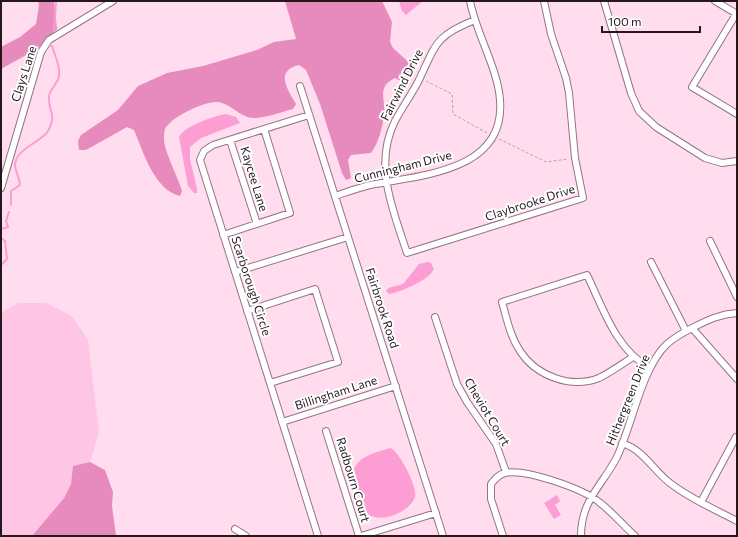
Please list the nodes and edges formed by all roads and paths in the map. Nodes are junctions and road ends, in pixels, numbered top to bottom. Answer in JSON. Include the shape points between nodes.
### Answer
{"nodes":[{"id":1,"x":113,"y":1,"type":"edge"},
{"id":2,"x":470,"y":1,"type":"edge"},
{"id":3,"x":544,"y":1,"type":"edge"},
{"id":4,"x":604,"y":1,"type":"edge"},
{"id":5,"x":715,"y":1,"type":"edge"},
{"id":6,"x":737,"y":14,"type":"edge"},
{"id":7,"x":475,"y":20,"type":"junction"},
{"id":8,"x":420,"y":78,"type":"junction"},
{"id":9,"x":300,"y":86,"type":"dead end"},
{"id":10,"x":737,"y":114,"type":"edge"},
{"id":11,"x":309,"y":115,"type":"junction"},
{"id":12,"x":264,"y":129,"type":"junction"},
{"id":13,"x":494,"y":136,"type":"junction"},
{"id":14,"x":230,"y":140,"type":"junction"},
{"id":15,"x":575,"y":158,"type":"junction"},
{"id":16,"x":737,"y":161,"type":"edge"},
{"id":17,"x":386,"y":182,"type":"junction"},
{"id":18,"x":1,"y":188,"type":"edge"},
{"id":19,"x":335,"y":196,"type":"junction"},
{"id":20,"x":257,"y":224,"type":"junction"},
{"id":21,"x":223,"y":235,"type":"junction"},
{"id":22,"x":348,"y":237,"type":"junction"},
{"id":23,"x":710,"y":241,"type":"dead end"},
{"id":24,"x":651,"y":262,"type":"dead end"},
{"id":25,"x":235,"y":272,"type":"junction"},
{"id":26,"x":737,"y":297,"type":"edge"},
{"id":27,"x":247,"y":311,"type":"junction"},
{"id":28,"x":737,"y":313,"type":"edge"},
{"id":29,"x":435,"y":317,"type":"dead end"},
{"id":30,"x":692,"y":328,"type":"junction"},
{"id":31,"x":686,"y":331,"type":"junction"},
{"id":32,"x":633,"y":357,"type":"junction"},
{"id":33,"x":650,"y":368,"type":"junction"},
{"id":34,"x":737,"y":379,"type":"edge"},
{"id":35,"x":270,"y":383,"type":"junction"},
{"id":36,"x":396,"y":386,"type":"junction"},
{"id":37,"x":282,"y":422,"type":"junction"},
{"id":38,"x":326,"y":431,"type":"dead end"},
{"id":39,"x":736,"y":437,"type":"edge"},
{"id":40,"x":622,"y":443,"type":"junction"},
{"id":41,"x":506,"y":472,"type":"junction"},
{"id":42,"x":590,"y":496,"type":"junction"},
{"id":43,"x":701,"y":502,"type":"junction"},
{"id":44,"x":436,"y":513,"type":"junction"},
{"id":45,"x":737,"y":521,"type":"edge"},
{"id":46,"x":235,"y":529,"type":"dead end"},
{"id":47,"x":579,"y":535,"type":"edge"},
{"id":48,"x":246,"y":536,"type":"edge"},
{"id":49,"x":318,"y":536,"type":"edge"},
{"id":50,"x":360,"y":536,"type":"edge"},
{"id":51,"x":444,"y":536,"type":"edge"},
{"id":52,"x":503,"y":536,"type":"edge"},
{"id":53,"x":635,"y":536,"type":"edge"}],
"edges":[{"from":1,"to":18,"type":"street","name":"Clays Lane","via":[[49,40],[41,52]]},
{"from":2,"to":7,"type":"street","name":"Cunningham Drive"},
{"from":3,"to":15,"type":"street","name":"Claybrooke Drive","via":[[569,93]]},
{"from":4,"to":16,"type":"street","via":[[631,93],[639,111],[656,127],[705,158],[722,162]]},
{"from":5,"to":6,"type":"street"},
{"from":6,"to":10,"type":"street","via":[[692,87]]},
{"from":7,"to":8,"type":"street","name":"Fairwind Drive","via":[[459,26],[441,39],[430,54]]},
{"from":7,"to":13,"type":"street","name":"Cunningham Drive","via":[[500,96],[499,117]]},
{"from":8,"to":13,"type":"path","via":[[452,94],[453,114]]},
{"from":8,"to":17,"type":"street","name":"Fairwind Drive","via":[[395,121],[391,133],[385,156]]},
{"from":9,"to":11,"type":"street","name":"Fairbrook Road"},
{"from":11,"to":12,"type":"street","name":"Scarborough Circle"},
{"from":11,"to":19,"type":"street","name":"Fairbrook Road"},
{"from":12,"to":14,"type":"street","name":"Scarborough Circle"},
{"from":12,"to":20,"type":"street","via":[[290,214]]},
{"from":13,"to":15,"type":"path","via":[[546,162]]},
{"from":13,"to":17,"type":"street","name":"Cunningham Drive","via":[[477,155],[458,166]]},
{"from":14,"to":20,"type":"street","name":"Kaycee Lane"},
{"from":14,"to":21,"type":"street","name":"Scarborough Circle","via":[[208,148],[200,160]]},
{"from":15,"to":17,"type":"street","name":"Claybrooke Drive","via":[[583,198],[407,253]]},
{"from":17,"to":19,"type":"street","name":"Cunningham Drive"},
{"from":19,"to":22,"type":"street","name":"Fairbrook Road"},
{"from":20,"to":21,"type":"street"},
{"from":21,"to":25,"type":"street","name":"Scarborough Circle"},
{"from":22,"to":25,"type":"street"},
{"from":22,"to":36,"type":"street","name":"Fairbrook Road"},
{"from":23,"to":26,"type":"street"},
{"from":24,"to":31,"type":"street"},
{"from":25,"to":27,"type":"street","name":"Scarborough Circle"},
{"from":27,"to":35,"type":"street","name":"Scarborough Circle"},
{"from":27,"to":35,"type":"street","via":[[315,289],[338,362]]},
{"from":28,"to":30,"type":"street","name":"Hithergreen Drive","via":[[713,317]]},
{"from":29,"to":41,"type":"street","name":"Cheviot Court","via":[[457,384],[466,402],[496,444]]},
{"from":30,"to":31,"type":"street","name":"Hithergreen Drive"},
{"from":30,"to":34,"type":"street"},
{"from":31,"to":33,"type":"street","name":"Hithergreen Drive","via":[[665,346]]},
{"from":32,"to":32,"type":"street","via":[[618,337],[587,275],[502,302],[512,336],[520,352],[538,369],[556,378],[568,382],[588,381],[599,378]]},
{"from":32,"to":33,"type":"street"},
{"from":33,"to":40,"type":"street","name":"Hithergreen Drive"},
{"from":35,"to":37,"type":"street","name":"Scarborough Circle"},
{"from":36,"to":37,"type":"street","name":"Billingham Lane"},
{"from":36,"to":44,"type":"street","name":"Fairbrook Road"},
{"from":37,"to":49,"type":"street","name":"Scarborough Circle"},
{"from":38,"to":50,"type":"street","name":"Radbourn Court"},
{"from":39,"to":43,"type":"street"},
{"from":40,"to":42,"type":"street","name":"Hithergreen Drive","via":[[611,466]]},
{"from":40,"to":43,"type":"street","via":[[637,449],[668,482]]},
{"from":41,"to":42,"type":"street","via":[[543,478]]},
{"from":41,"to":52,"type":"street","via":[[495,479],[490,491]]},
{"from":42,"to":47,"type":"street","name":"Hithergreen Drive"},
{"from":42,"to":53,"type":"street"},
{"from":43,"to":45,"type":"street"},
{"from":44,"to":50,"type":"street"},
{"from":44,"to":51,"type":"street","name":"Fairbrook Road"},
{"from":46,"to":48,"type":"street"}]}
